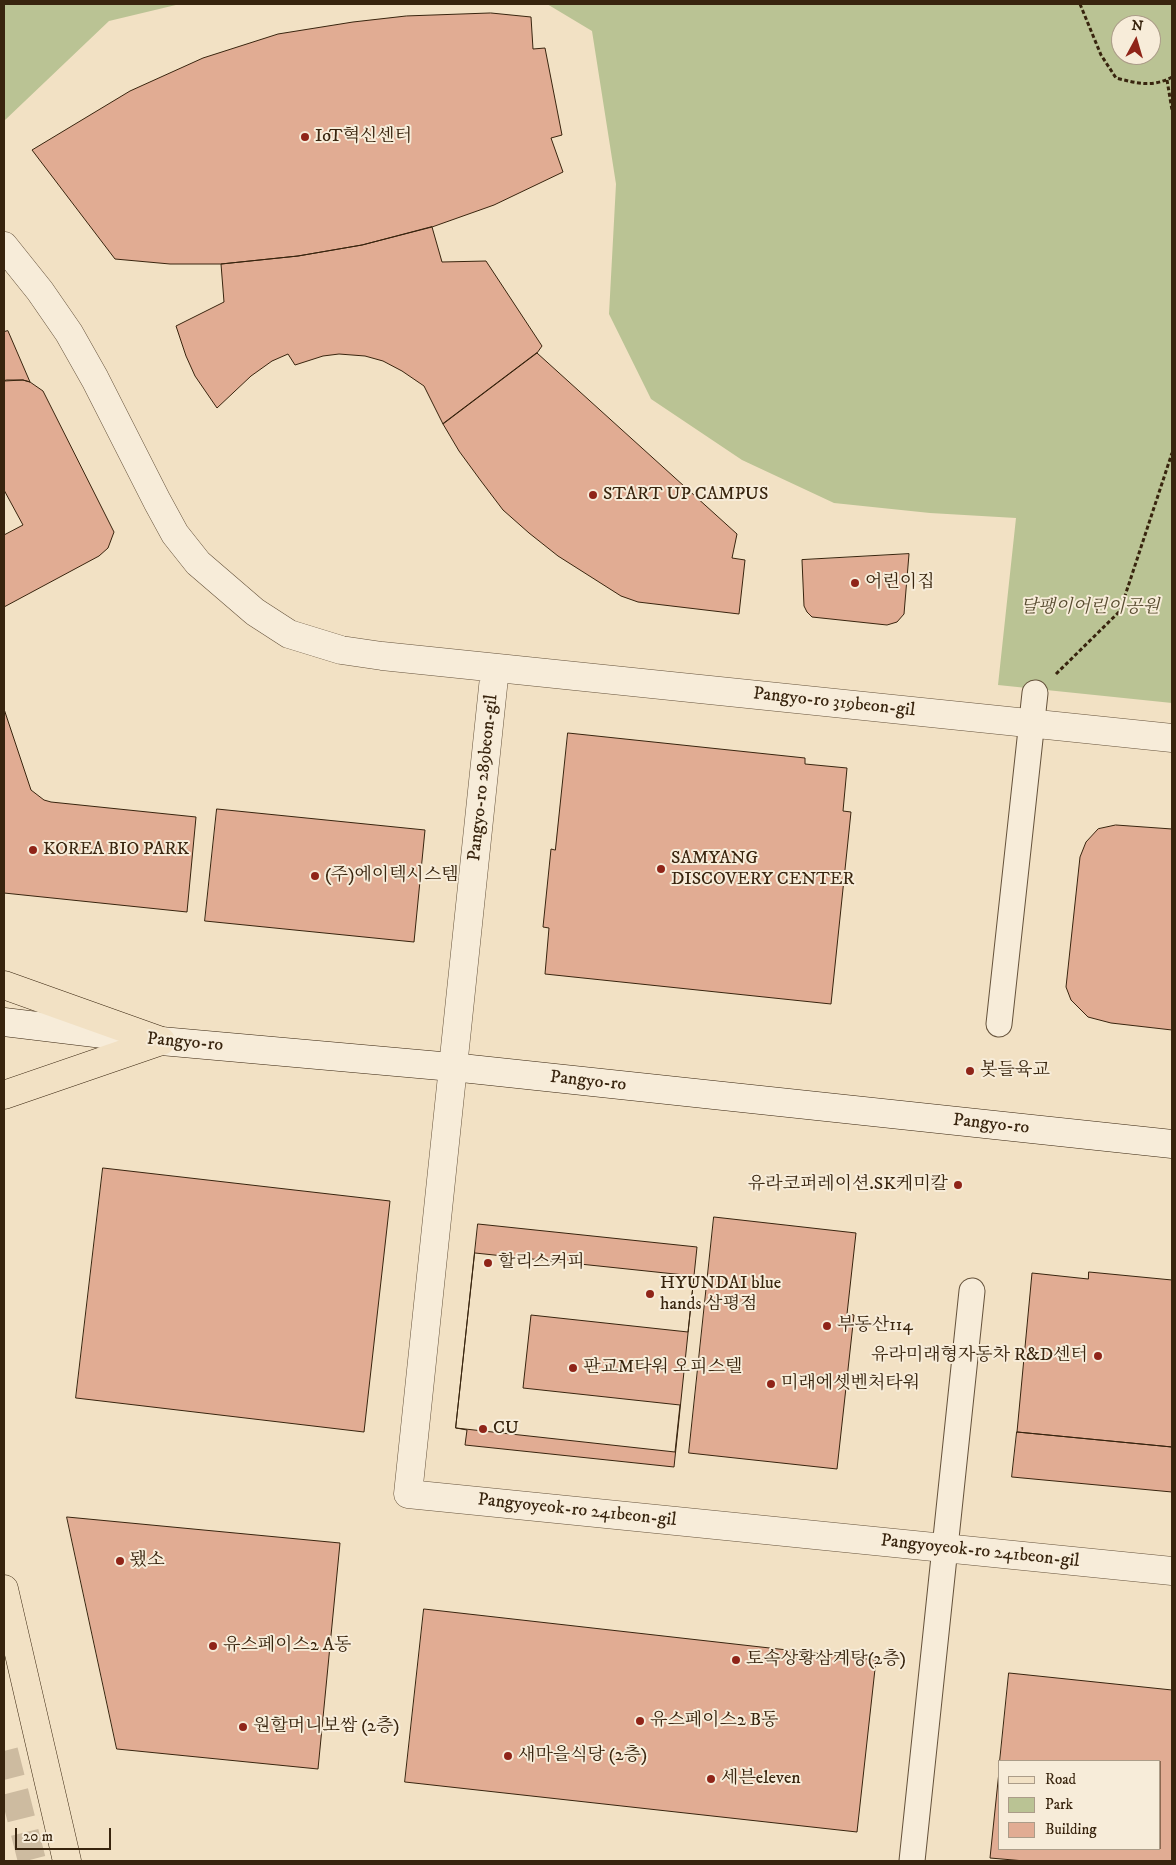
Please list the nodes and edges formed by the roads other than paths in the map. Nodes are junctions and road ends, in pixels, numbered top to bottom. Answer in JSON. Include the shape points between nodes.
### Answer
{"nodes":[{"id":1,"x":4,"y":246,"type":"edge"},
{"id":2,"x":495,"y":668,"type":"junction"},
{"id":3,"x":1035,"y":693,"type":"road end"},
{"id":4,"x":1172,"y":738,"type":"edge"},
{"id":5,"x":4,"y":985,"type":"edge"},
{"id":6,"x":4,"y":1022,"type":"edge"},
{"id":7,"x":999,"y":1024,"type":"dead end"},
{"id":8,"x":161,"y":1041,"type":"junction"},
{"id":9,"x":452,"y":1067,"type":"junction"},
{"id":10,"x":4,"y":1095,"type":"edge"},
{"id":11,"x":1172,"y":1144,"type":"edge"},
{"id":12,"x":972,"y":1291,"type":"dead end"},
{"id":13,"x":1172,"y":1571,"type":"edge"},
{"id":14,"x":4,"y":1589,"type":"edge"},
{"id":15,"x":67,"y":1861,"type":"edge"},
{"id":16,"x":912,"y":1861,"type":"edge"}],
"edges":[{"from":1,"to":2,"type":"street","name":"Pangyo-ro 319beon-gil","via":[[69,333],[175,534],[198,563],[222,585],[289,634],[341,650]]},
{"from":2,"to":4,"type":"street","name":"Pangyo-ro 319beon-gil"},
{"from":2,"to":9,"type":"street","name":"Pangyo-ro 289beon-gil"},
{"from":3,"to":7,"type":"street"},
{"from":5,"to":8,"type":"main road"},
{"from":6,"to":8,"type":"street","name":"Pangyo-ro"},
{"from":8,"to":9,"type":"street","name":"Pangyo-ro"},
{"from":8,"to":10,"type":"main road"},
{"from":9,"to":11,"type":"street","name":"Pangyo-ro"},
{"from":9,"to":13,"type":"street","name":"Pangyoyeok-ro 241beon-gil","via":[[408,1494]]},
{"from":12,"to":16,"type":"street"},
{"from":14,"to":15,"type":"main road"}]}
